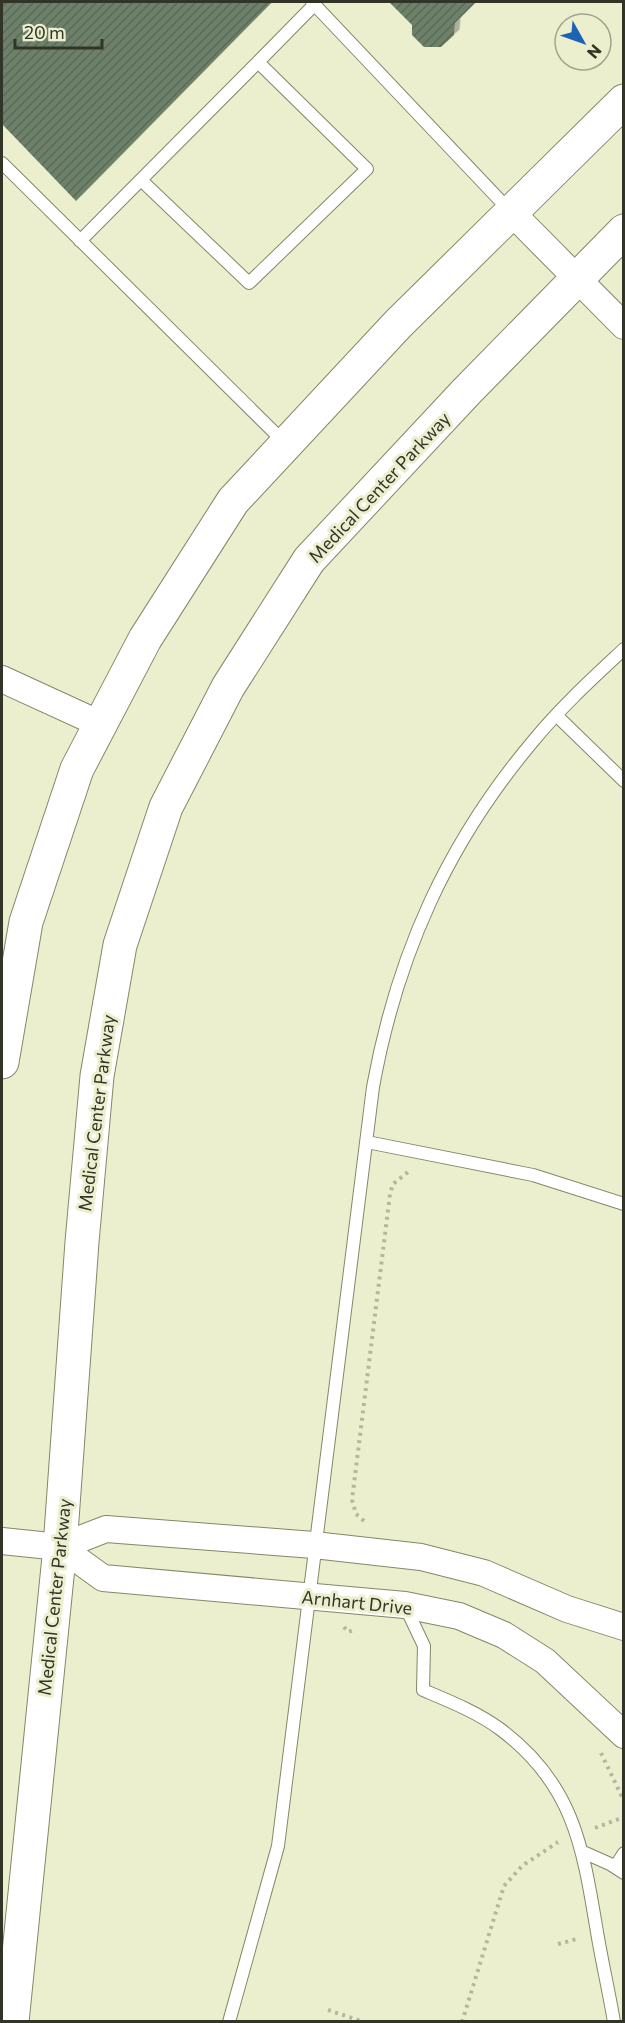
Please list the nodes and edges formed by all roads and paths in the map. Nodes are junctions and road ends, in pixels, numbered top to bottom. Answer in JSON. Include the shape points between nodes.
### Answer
{"nodes":[{"id":1,"x":313,"y":3,"type":"edge"},
{"id":2,"x":258,"y":62,"type":"junction"},
{"id":3,"x":624,"y":101,"type":"edge"},
{"id":4,"x":2,"y":164,"type":"edge"},
{"id":5,"x":141,"y":180,"type":"junction"},
{"id":6,"x":511,"y":212,"type":"junction"},
{"id":7,"x":624,"y":231,"type":"edge"},
{"id":8,"x":80,"y":241,"type":"junction"},
{"id":9,"x":578,"y":279,"type":"junction"},
{"id":10,"x":624,"y":326,"type":"edge"},
{"id":11,"x":286,"y":444,"type":"junction"},
{"id":12,"x":624,"y":649,"type":"edge"},
{"id":13,"x":2,"y":679,"type":"edge"},
{"id":14,"x":556,"y":715,"type":"junction"},
{"id":15,"x":100,"y":724,"type":"junction"},
{"id":16,"x":624,"y":782,"type":"edge"},
{"id":17,"x":2,"y":1062,"type":"edge"},
{"id":18,"x":367,"y":1142,"type":"junction"},
{"id":19,"x":417,"y":1171,"type":"dead end"},
{"id":20,"x":624,"y":1204,"type":"edge"},
{"id":21,"x":370,"y":1523,"type":"dead end"},
{"id":22,"x":2,"y":1541,"type":"edge"},
{"id":23,"x":314,"y":1545,"type":"junction"},
{"id":24,"x":60,"y":1547,"type":"junction"},
{"id":25,"x":309,"y":1597,"type":"junction"},
{"id":26,"x":405,"y":1605,"type":"junction"},
{"id":27,"x":624,"y":1627,"type":"edge"},
{"id":28,"x":624,"y":1735,"type":"edge"},
{"id":29,"x":596,"y":1745,"type":"dead end"},
{"id":30,"x":624,"y":1801,"type":"edge"},
{"id":31,"x":624,"y":1816,"type":"edge"},
{"id":32,"x":595,"y":1828,"type":"dead end"},
{"id":33,"x":564,"y":1838,"type":"dead end"},
{"id":34,"x":583,"y":1852,"type":"junction"},
{"id":35,"x":624,"y":1853,"type":"edge"},
{"id":36,"x":619,"y":1870,"type":"edge"},
{"id":37,"x":581,"y":1938,"type":"dead end"},
{"id":38,"x":558,"y":1944,"type":"dead end"},
{"id":39,"x":624,"y":2003,"type":"edge"},
{"id":40,"x":328,"y":2010,"type":"dead end"},
{"id":41,"x":614,"y":2016,"type":"edge"},
{"id":42,"x":12,"y":2022,"type":"edge"},
{"id":43,"x":229,"y":2022,"type":"edge"},
{"id":44,"x":364,"y":2022,"type":"edge"},
{"id":45,"x":462,"y":2022,"type":"edge"}],
"edges":[{"from":1,"to":2,"type":"lane"},
{"from":1,"to":6,"type":"lane"},
{"from":2,"to":5,"type":"lane"},
{"from":2,"to":5,"type":"lane","via":[[367,169],[249,283]]},
{"from":3,"to":6,"type":"main road"},
{"from":4,"to":8,"type":"lane"},
{"from":5,"to":8,"type":"lane"},
{"from":6,"to":9,"type":"street"},
{"from":6,"to":11,"type":"main road","via":[[398,324]]},
{"from":7,"to":9,"type":"main road","name":"Medical Center Parkway"},
{"from":8,"to":11,"type":"lane"},
{"from":9,"to":10,"type":"street"},
{"from":9,"to":24,"type":"main road","name":"Medical Center Parkway","via":[[309,560],[228,687],[166,807],[120,945],[97,1076]]},
{"from":11,"to":15,"type":"main road","via":[[233,501],[145,639]]},
{"from":12,"to":14,"type":"lane"},
{"from":13,"to":15,"type":"street"},
{"from":14,"to":16,"type":"lane"},
{"from":14,"to":18,"type":"lane","via":[[513,765],[471,824],[412,939],[385,1024]]},
{"from":15,"to":17,"type":"main road","via":[[77,769],[26,922]]},
{"from":18,"to":20,"type":"lane","via":[[533,1175]]},
{"from":18,"to":23,"type":"lane"},
{"from":19,"to":21,"type":"path","via":[[401,1177],[390,1194],[352,1500],[361,1521]]},
{"from":22,"to":24,"type":"street","name":"Arnhart Drive"},
{"from":23,"to":24,"type":"street","name":"Arnhart Drive","via":[[106,1529]]},
{"from":23,"to":25,"type":"lane"},
{"from":23,"to":27,"type":"street","name":"Arnhart Drive","via":[[462,1565],[588,1617]]},
{"from":24,"to":25,"type":"street","name":"Arnhart Drive","via":[[103,1578]]},
{"from":24,"to":42,"type":"main road","name":"Medical Center Parkway"},
{"from":25,"to":26,"type":"street","name":"Arnhart Drive"},
{"from":25,"to":43,"type":"lane","via":[[278,1846]]},
{"from":26,"to":28,"type":"street","name":"Arnhart Drive","via":[[459,1617],[504,1635],[551,1666]]},
{"from":26,"to":34,"type":"lane","via":[[424,1646],[423,1689],[500,1729],[538,1765],[562,1798]]},
{"from":29,"to":30,"type":"path"},
{"from":31,"to":32,"type":"path"},
{"from":33,"to":45,"type":"path","via":[[522,1866],[504,1886]]},
{"from":34,"to":36,"type":"lane"},
{"from":34,"to":41,"type":"lane"},
{"from":35,"to":36,"type":"lane"},
{"from":37,"to":38,"type":"path"},
{"from":39,"to":41,"type":"lane"},
{"from":40,"to":44,"type":"path"}]}
